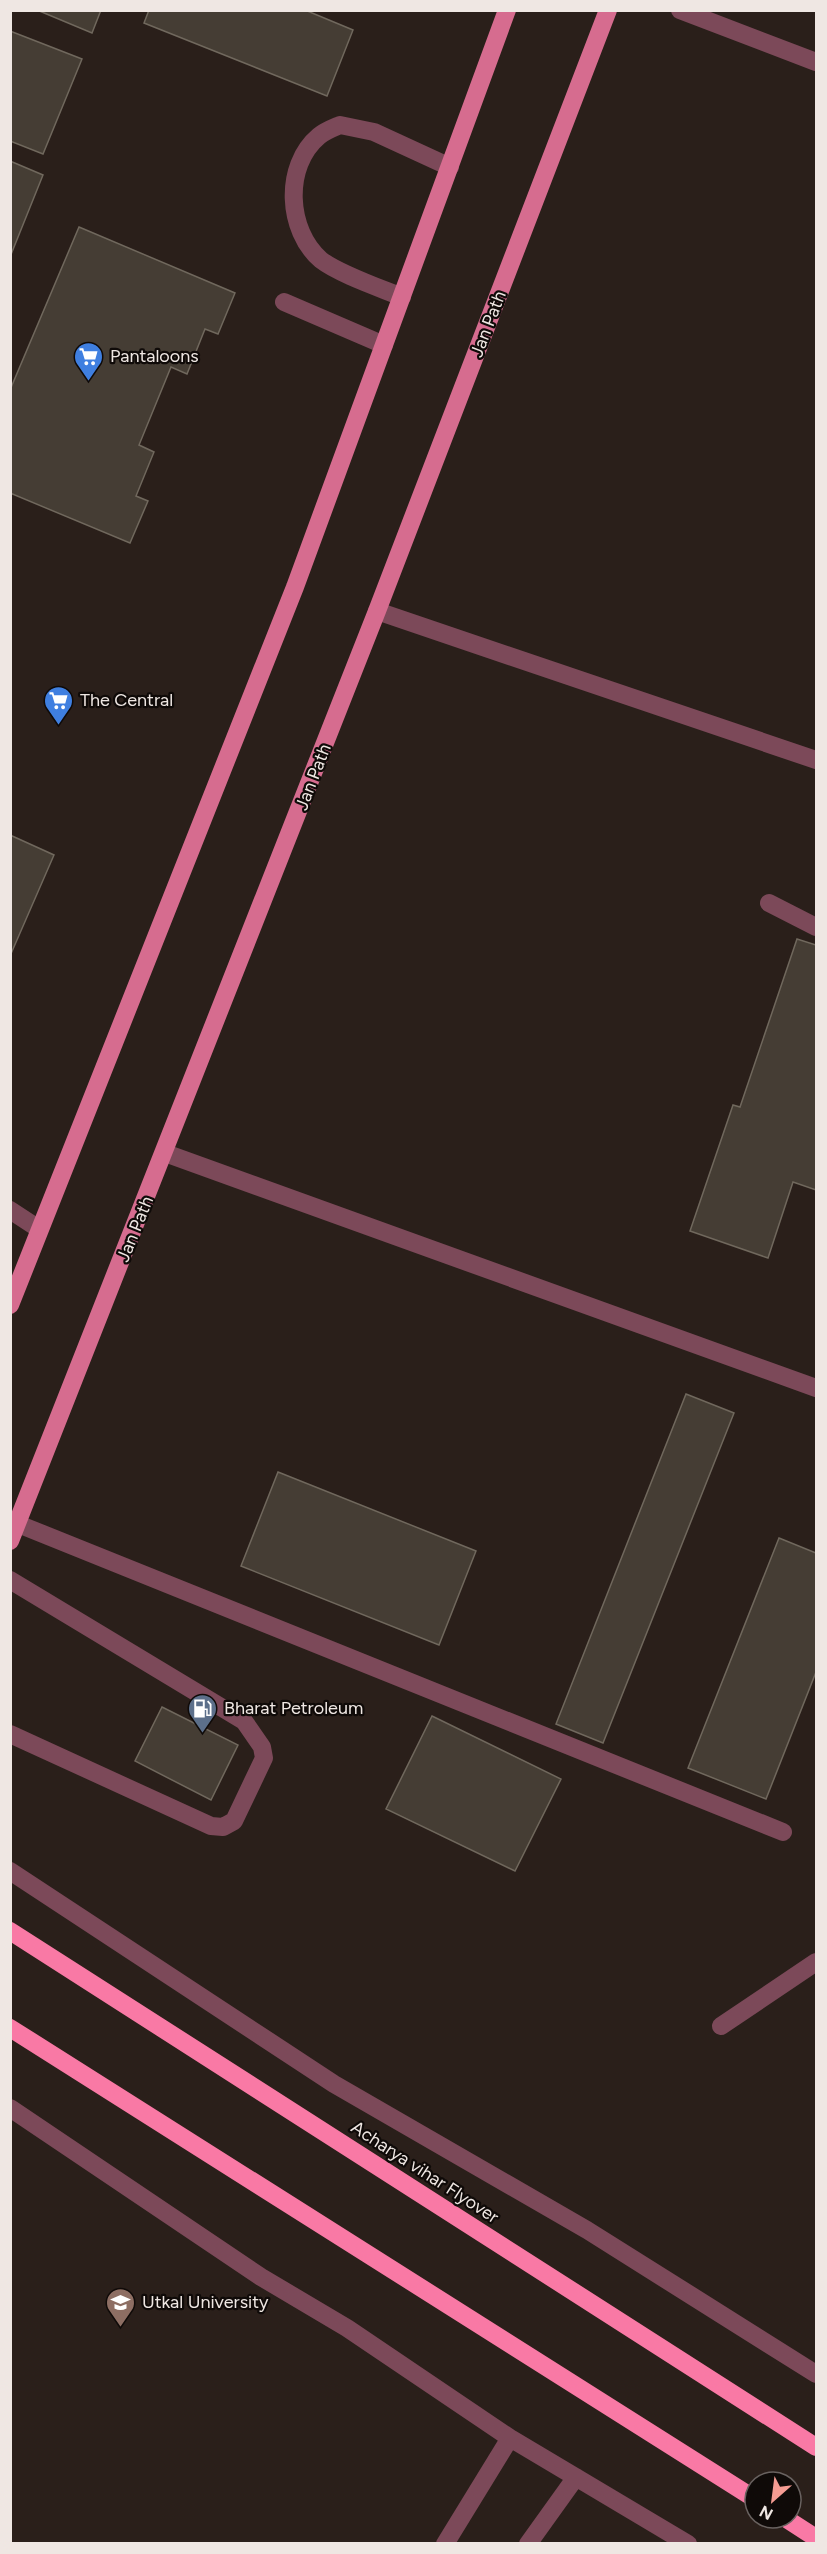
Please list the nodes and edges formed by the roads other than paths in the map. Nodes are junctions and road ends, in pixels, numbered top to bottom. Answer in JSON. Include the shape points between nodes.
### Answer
{"nodes":[{"id":1,"x":507,"y":10,"type":"edge"},
{"id":2,"x":608,"y":10,"type":"edge"},
{"id":3,"x":680,"y":10,"type":"edge"},
{"id":4,"x":816,"y":62,"type":"edge"},
{"id":5,"x":450,"y":167,"type":"junction"},
{"id":6,"x":402,"y":297,"type":"junction"},
{"id":7,"x":284,"y":302,"type":"dead end"},
{"id":8,"x":384,"y":345,"type":"junction"},
{"id":9,"x":377,"y":611,"type":"junction"},
{"id":10,"x":816,"y":760,"type":"edge"},
{"id":11,"x":769,"y":903,"type":"dead end"},
{"id":12,"x":816,"y":927,"type":"edge"},
{"id":13,"x":165,"y":1153,"type":"junction"},
{"id":14,"x":10,"y":1210,"type":"edge"},
{"id":15,"x":39,"y":1228,"type":"junction"},
{"id":16,"x":10,"y":1305,"type":"edge"},
{"id":17,"x":816,"y":1388,"type":"edge"},
{"id":18,"x":18,"y":1524,"type":"junction"},
{"id":19,"x":10,"y":1541,"type":"edge"},
{"id":20,"x":10,"y":1580,"type":"edge"},
{"id":21,"x":10,"y":1734,"type":"edge"},
{"id":22,"x":783,"y":1832,"type":"dead end"},
{"id":23,"x":10,"y":1871,"type":"edge"},
{"id":24,"x":10,"y":1931,"type":"edge"},
{"id":25,"x":816,"y":1962,"type":"edge"},
{"id":26,"x":721,"y":2026,"type":"dead end"},
{"id":27,"x":10,"y":2028,"type":"edge"},
{"id":28,"x":10,"y":2108,"type":"edge"},
{"id":29,"x":816,"y":2374,"type":"edge"},
{"id":30,"x":510,"y":2438,"type":"junction"},
{"id":31,"x":816,"y":2447,"type":"edge"},
{"id":32,"x":576,"y":2477,"type":"junction"},
{"id":33,"x":743,"y":2491,"type":"edge"},
{"id":34,"x":803,"y":2530,"type":"edge"},
{"id":35,"x":816,"y":2538,"type":"edge"},
{"id":36,"x":445,"y":2544,"type":"edge"},
{"id":37,"x":528,"y":2544,"type":"edge"},
{"id":38,"x":688,"y":2544,"type":"edge"}],
"edges":[{"from":1,"to":5,"type":"main road"},
{"from":2,"to":9,"type":"main road","name":"Jan Path"},
{"from":3,"to":4,"type":"street"},
{"from":5,"to":6,"type":"main road"},
{"from":5,"to":6,"type":"street","via":[[374,132],[340,125],[320,135],[309,147],[299,170],[294,214],[302,237],[322,261]]},
{"from":6,"to":8,"type":"main road"},
{"from":7,"to":8,"type":"street"},
{"from":8,"to":15,"type":"main road","via":[[295,587]]},
{"from":9,"to":10,"type":"street"},
{"from":9,"to":13,"type":"main road","name":"Jan Path"},
{"from":11,"to":12,"type":"street"},
{"from":13,"to":17,"type":"street"},
{"from":13,"to":18,"type":"main road","name":"Jan Path"},
{"from":14,"to":15,"type":"street"},
{"from":15,"to":16,"type":"main road"},
{"from":18,"to":19,"type":"main road","name":"Jan Path"},
{"from":18,"to":22,"type":"street"},
{"from":20,"to":21,"type":"street","via":[[244,1721],[259,1741],[264,1758],[234,1821],[223,1827],[211,1826]]},
{"from":23,"to":29,"type":"street","via":[[334,2084],[587,2230]]},
{"from":24,"to":31,"type":"highway","name":"Acharya vihar Flyover"},
{"from":25,"to":26,"type":"street"},
{"from":27,"to":33,"type":"highway"},
{"from":28,"to":30,"type":"street"},
{"from":30,"to":32,"type":"street"},
{"from":30,"to":36,"type":"street"},
{"from":32,"to":37,"type":"street"},
{"from":32,"to":38,"type":"street"},
{"from":34,"to":35,"type":"highway"}]}
